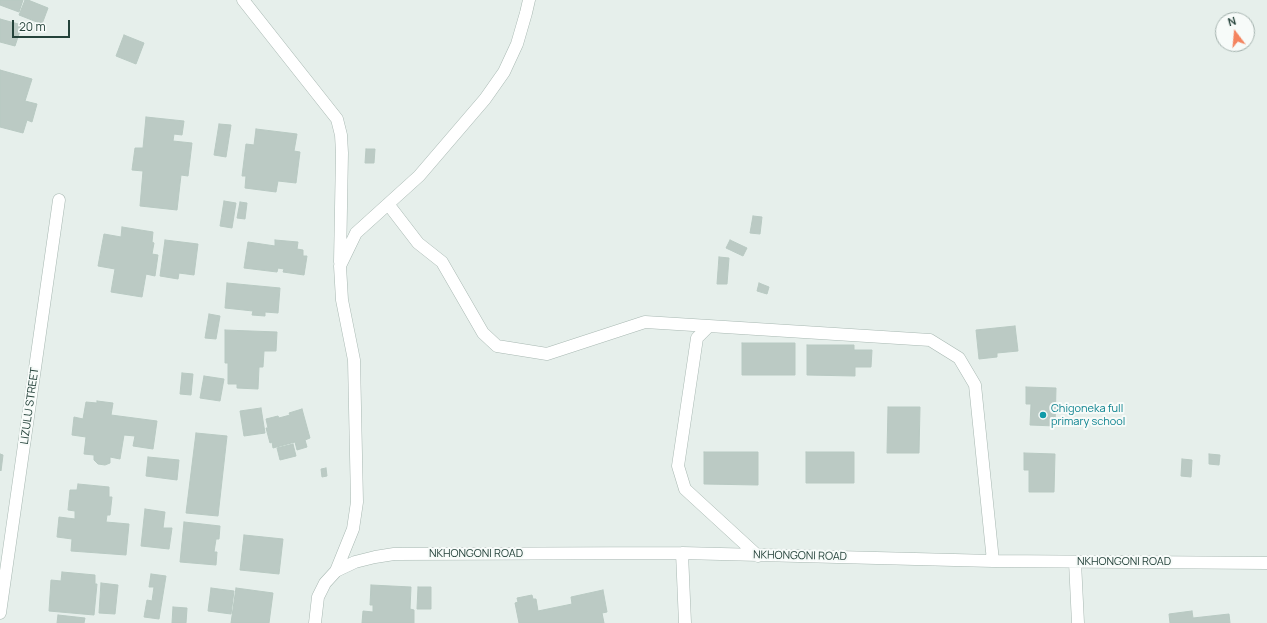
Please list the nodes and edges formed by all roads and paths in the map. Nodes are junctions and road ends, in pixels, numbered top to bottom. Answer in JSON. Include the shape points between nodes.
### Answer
{"nodes":[{"id":1,"x":243,"y":0,"type":"edge"},
{"id":2,"x":529,"y":0,"type":"edge"},
{"id":3,"x":59,"y":200,"type":"dead end"},
{"id":4,"x":388,"y":204,"type":"junction"},
{"id":5,"x":340,"y":266,"type":"junction"},
{"id":6,"x":709,"y":326,"type":"junction"},
{"id":7,"x":682,"y":553,"type":"junction"},
{"id":8,"x":758,"y":556,"type":"junction"},
{"id":9,"x":993,"y":561,"type":"junction"},
{"id":10,"x":1075,"y":562,"type":"junction"},
{"id":11,"x":1267,"y":563,"type":"edge"},
{"id":12,"x":336,"y":571,"type":"junction"},
{"id":13,"x":0,"y":613,"type":"edge"},
{"id":14,"x":315,"y":623,"type":"edge"},
{"id":15,"x":685,"y":623,"type":"edge"},
{"id":16,"x":1078,"y":623,"type":"edge"}],
"edges":[{"from":1,"to":5,"type":"street","via":[[337,119],[342,153]]},
{"from":2,"to":4,"type":"street","via":[[517,44],[504,72],[485,99],[419,176]]},
{"from":3,"to":13,"type":"street","name":"LIZULU STREET"},
{"from":4,"to":5,"type":"street","via":[[356,233]]},
{"from":4,"to":6,"type":"street","via":[[418,243],[442,262],[483,333],[497,346],[547,354],[646,322]]},
{"from":5,"to":12,"type":"street","via":[[342,300],[354,360],[357,502],[352,529]]},
{"from":6,"to":8,"type":"street","via":[[697,338],[678,466],[685,489]]},
{"from":6,"to":9,"type":"street","via":[[930,340],[959,358],[975,385]]},
{"from":7,"to":8,"type":"street","name":"NKHONGONI ROAD"},
{"from":7,"to":12,"type":"street","name":"NKHONGONI ROAD","via":[[394,554],[355,562]]},
{"from":7,"to":15,"type":"street"},
{"from":8,"to":9,"type":"street","name":"NKHONGONI ROAD"},
{"from":9,"to":10,"type":"street","name":"NKHONGONI ROAD"},
{"from":10,"to":11,"type":"street","name":"NKHONGONI ROAD"},
{"from":10,"to":16,"type":"street"},
{"from":12,"to":14,"type":"street","via":[[325,583],[318,597]]}]}
